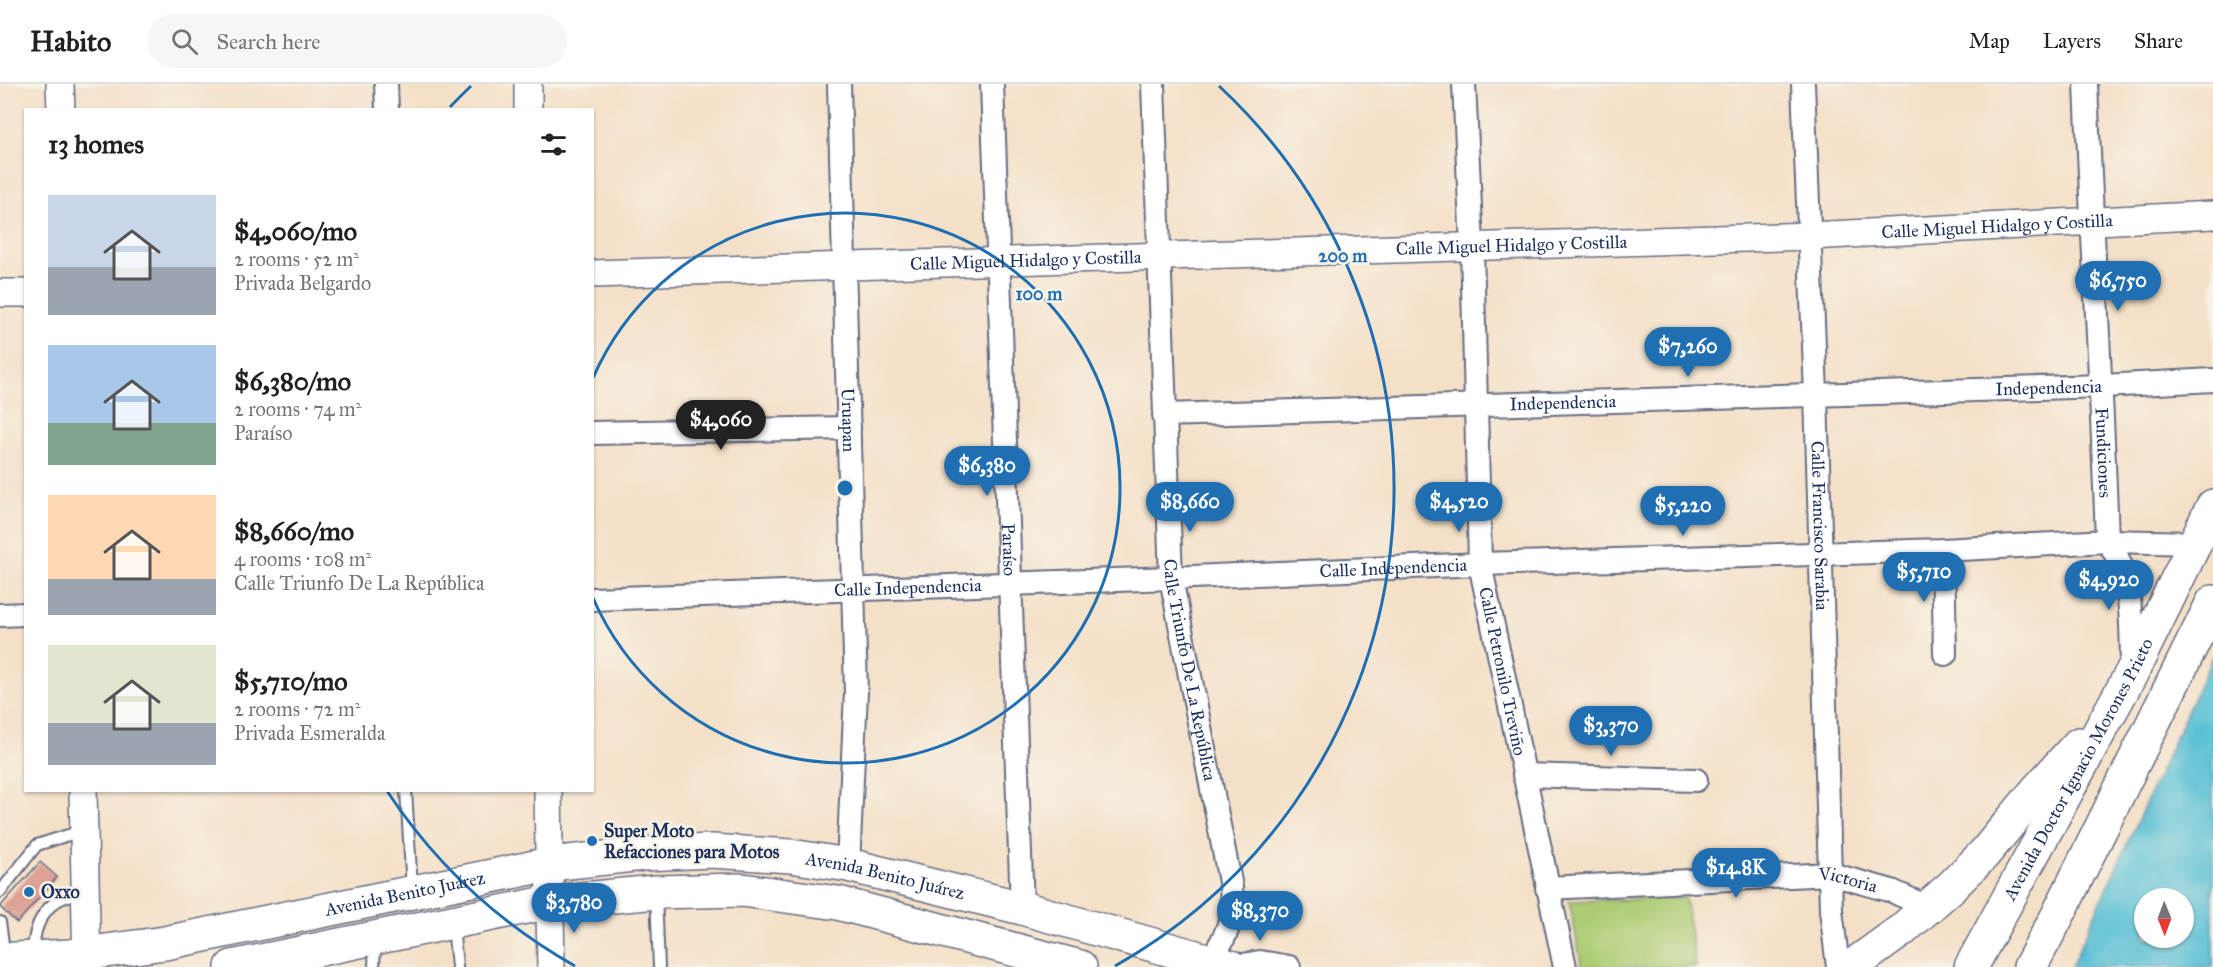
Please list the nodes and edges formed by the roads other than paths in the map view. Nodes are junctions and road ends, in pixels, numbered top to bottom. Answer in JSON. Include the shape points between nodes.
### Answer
{"nodes":[{"id":1,"x":60,"y":84,"type":"edge"},
{"id":2,"x":386,"y":84,"type":"edge"},
{"id":3,"x":528,"y":84,"type":"edge"},
{"id":4,"x":839,"y":84,"type":"edge"},
{"id":5,"x":992,"y":84,"type":"edge"},
{"id":6,"x":1153,"y":84,"type":"edge"},
{"id":7,"x":1464,"y":84,"type":"edge"},
{"id":8,"x":1803,"y":84,"type":"edge"},
{"id":9,"x":2086,"y":84,"type":"edge"},
{"id":10,"x":61,"y":108,"type":"edge"},
{"id":11,"x":387,"y":108,"type":"edge"},
{"id":12,"x":528,"y":108,"type":"edge"},
{"id":13,"x":2213,"y":215,"type":"edge"},
{"id":14,"x":2091,"y":220,"type":"junction"},
{"id":15,"x":1810,"y":236,"type":"junction"},
{"id":16,"x":1472,"y":246,"type":"junction"},
{"id":17,"x":1159,"y":256,"type":"junction"},
{"id":18,"x":999,"y":262,"type":"junction"},
{"id":19,"x":844,"y":266,"type":"junction"},
{"id":20,"x":594,"y":274,"type":"edge"},
{"id":21,"x":24,"y":292,"type":"edge"},
{"id":22,"x":0,"y":293,"type":"edge"},
{"id":23,"x":2213,"y":380,"type":"edge"},
{"id":24,"x":2102,"y":386,"type":"junction"},
{"id":25,"x":1816,"y":394,"type":"junction"},
{"id":26,"x":1476,"y":404,"type":"junction"},
{"id":27,"x":1164,"y":415,"type":"junction"},
{"id":28,"x":849,"y":428,"type":"junction"},
{"id":29,"x":594,"y":434,"type":"edge"},
{"id":30,"x":2213,"y":506,"type":"edge"},
{"id":31,"x":2107,"y":541,"type":"junction"},
{"id":32,"x":2196,"y":543,"type":"junction"},
{"id":33,"x":1943,"y":550,"type":"junction"},
{"id":34,"x":1821,"y":554,"type":"junction"},
{"id":35,"x":1480,"y":564,"type":"junction"},
{"id":36,"x":1171,"y":578,"type":"junction"},
{"id":37,"x":1010,"y":584,"type":"junction"},
{"id":38,"x":855,"y":589,"type":"junction"},
{"id":39,"x":594,"y":599,"type":"edge"},
{"id":40,"x":2213,"y":602,"type":"edge"},
{"id":41,"x":24,"y":614,"type":"edge"},
{"id":42,"x":0,"y":615,"type":"edge"},
{"id":43,"x":1945,"y":654,"type":"dead end"},
{"id":44,"x":2132,"y":672,"type":"junction"},
{"id":45,"x":2110,"y":709,"type":"junction"},
{"id":46,"x":1524,"y":775,"type":"junction"},
{"id":47,"x":1696,"y":780,"type":"dead end"},
{"id":48,"x":83,"y":792,"type":"edge"},
{"id":49,"x":406,"y":792,"type":"edge"},
{"id":50,"x":548,"y":792,"type":"edge"},
{"id":51,"x":84,"y":830,"type":"junction"},
{"id":52,"x":550,"y":864,"type":"junction"},
{"id":53,"x":848,"y":865,"type":"junction"},
{"id":54,"x":1831,"y":874,"type":"junction"},
{"id":55,"x":1547,"y":888,"type":"junction"},
{"id":56,"x":0,"y":892,"type":"edge"},
{"id":57,"x":413,"y":892,"type":"junction"},
{"id":58,"x":656,"y":892,"type":"junction"},
{"id":59,"x":86,"y":894,"type":"junction"},
{"id":60,"x":551,"y":902,"type":"junction"},
{"id":61,"x":1927,"y":907,"type":"junction"},
{"id":62,"x":1022,"y":908,"type":"junction"},
{"id":63,"x":0,"y":922,"type":"edge"},
{"id":64,"x":453,"y":922,"type":"junction"},
{"id":65,"x":374,"y":953,"type":"edge"},
{"id":66,"x":13,"y":959,"type":"edge"},
{"id":67,"x":87,"y":961,"type":"edge"},
{"id":68,"x":1220,"y":965,"type":"edge"},
{"id":69,"x":1067,"y":966,"type":"edge"},
{"id":70,"x":232,"y":967,"type":"edge"},
{"id":71,"x":457,"y":967,"type":"edge"},
{"id":72,"x":551,"y":967,"type":"edge"},
{"id":73,"x":659,"y":967,"type":"edge"},
{"id":74,"x":1289,"y":967,"type":"edge"},
{"id":75,"x":1565,"y":967,"type":"edge"},
{"id":76,"x":1838,"y":967,"type":"edge"},
{"id":77,"x":1851,"y":967,"type":"edge"},
{"id":78,"x":1971,"y":967,"type":"edge"},
{"id":79,"x":2030,"y":967,"type":"edge"}],
"edges":[{"from":1,"to":10,"type":"street"},
{"from":2,"to":11,"type":"street"},
{"from":3,"to":12,"type":"street"},
{"from":4,"to":19,"type":"street","name":"Uruapan"},
{"from":5,"to":18,"type":"street","name":"Paraíso"},
{"from":6,"to":17,"type":"street","name":"Calle Triunfo De La República"},
{"from":7,"to":16,"type":"street","name":"Calle Petronilo Treviño"},
{"from":8,"to":15,"type":"street","name":"Calle Francisco Sarabia"},
{"from":9,"to":14,"type":"street","name":"Fundiciones"},
{"from":13,"to":14,"type":"street","name":"Calle Miguel Hidalgo y Costilla"},
{"from":14,"to":15,"type":"street","name":"Calle Miguel Hidalgo y Costilla"},
{"from":14,"to":24,"type":"street","name":"Fundiciones"},
{"from":15,"to":16,"type":"street","name":"Calle Miguel Hidalgo y Costilla"},
{"from":15,"to":25,"type":"street","name":"Calle Francisco Sarabia"},
{"from":16,"to":17,"type":"street","name":"Calle Miguel Hidalgo y Costilla"},
{"from":16,"to":26,"type":"street","name":"Calle Petronilo Treviño"},
{"from":17,"to":18,"type":"street","name":"Calle Miguel Hidalgo y Costilla"},
{"from":17,"to":27,"type":"street","name":"Calle Triunfo De La República"},
{"from":18,"to":19,"type":"street","name":"Calle Miguel Hidalgo y Costilla"},
{"from":18,"to":37,"type":"street","name":"Paraíso"},
{"from":19,"to":20,"type":"street","name":"Calle Miguel Hidalgo y Costilla"},
{"from":19,"to":28,"type":"street","name":"Uruapan"},
{"from":21,"to":22,"type":"street"},
{"from":23,"to":24,"type":"street","name":"Independencia"},
{"from":24,"to":25,"type":"street","name":"Independencia"},
{"from":24,"to":31,"type":"street","name":"Fundiciones"},
{"from":25,"to":26,"type":"street","name":"Independencia"},
{"from":25,"to":34,"type":"street","name":"Calle Francisco Sarabia"},
{"from":26,"to":27,"type":"street","name":"Independencia"},
{"from":26,"to":35,"type":"street","name":"Calle Petronilo Treviño"},
{"from":27,"to":36,"type":"street","name":"Calle Triunfo De La República"},
{"from":28,"to":29,"type":"street"},
{"from":28,"to":38,"type":"street","name":"Uruapan"},
{"from":30,"to":32,"type":"main road","name":"Avenida Doctor Ignacio Morones Prieto"},
{"from":31,"to":32,"type":"street","name":"Calle Independencia"},
{"from":31,"to":33,"type":"street","name":"Calle Independencia"},
{"from":31,"to":44,"type":"street","name":"Fundiciones","via":[[2126,582]]},
{"from":32,"to":44,"type":"main road","name":"Avenida Doctor Ignacio Morones Prieto"},
{"from":33,"to":34,"type":"street","name":"Calle Independencia"},
{"from":33,"to":43,"type":"street"},
{"from":34,"to":35,"type":"street","name":"Calle Independencia"},
{"from":34,"to":54,"type":"street","name":"Calle Francisco Sarabia"},
{"from":35,"to":36,"type":"street","name":"Calle Independencia"},
{"from":35,"to":46,"type":"street","name":"Calle Petronilo Treviño"},
{"from":36,"to":37,"type":"street","name":"Calle Independencia"},
{"from":36,"to":68,"type":"street","name":"Calle Triunfo De La República","via":[[1232,899]]},
{"from":37,"to":38,"type":"street","name":"Calle Independencia"},
{"from":37,"to":62,"type":"street","name":"Paraíso"},
{"from":38,"to":39,"type":"street","name":"Calle Independencia"},
{"from":38,"to":53,"type":"street","name":"Uruapan","via":[[856,692]]},
{"from":40,"to":79,"type":"main road"},
{"from":41,"to":42,"type":"street"},
{"from":44,"to":45,"type":"main road","name":"Avenida Doctor Ignacio Morones Prieto"},
{"from":45,"to":61,"type":"main road","via":[[1984,854]]},
{"from":45,"to":78,"type":"main road","name":"Avenida Doctor Ignacio Morones Prieto"},
{"from":46,"to":47,"type":"street"},
{"from":46,"to":55,"type":"street","name":"Calle Petronilo Treviño"},
{"from":48,"to":51,"type":"street"},
{"from":49,"to":57,"type":"lane"},
{"from":50,"to":52,"type":"street"},
{"from":51,"to":56,"type":"lane","via":[[36,845]]},
{"from":51,"to":59,"type":"street"},
{"from":52,"to":53,"type":"main road","name":"Avenida Benito Juárez","via":[[712,851],[791,856]]},
{"from":52,"to":57,"type":"main road","name":"Avenida Benito Juárez"},
{"from":52,"to":60,"type":"street"},
{"from":53,"to":62,"type":"main road","name":"Avenida Benito Juárez"},
{"from":54,"to":55,"type":"street","name":"Victoria"},
{"from":54,"to":61,"type":"street","name":"Victoria","via":[[1892,891]]},
{"from":54,"to":76,"type":"street","name":"Calle Francisco Sarabia"},
{"from":55,"to":75,"type":"street","name":"Calle Petronilo Treviño"},
{"from":57,"to":67,"type":"main road","name":"Avenida Benito Juárez"},
{"from":58,"to":60,"type":"main road","name":"Avenida Benito Juárez"},
{"from":58,"to":69,"type":"main road","name":"Avenida Benito Juárez","via":[[742,890],[838,903]]},
{"from":58,"to":73,"type":"lane"},
{"from":59,"to":66,"type":"lane","via":[[55,900],[38,926],[33,944]]},
{"from":59,"to":67,"type":"street"},
{"from":60,"to":64,"type":"main road","name":"Avenida Benito Juárez"},
{"from":60,"to":72,"type":"street"},
{"from":61,"to":77,"type":"main road"},
{"from":62,"to":68,"type":"main road","name":"Avenida Benito Juárez"},
{"from":63,"to":66,"type":"lane"},
{"from":64,"to":65,"type":"main road","name":"Avenida Benito Juárez"},
{"from":64,"to":71,"type":"lane"},
{"from":65,"to":70,"type":"main road","name":"Avenida Benito Juárez"},
{"from":66,"to":67,"type":"main road","name":"Avenida Benito Juárez"},
{"from":68,"to":74,"type":"street","via":[[1260,962]]}]}
